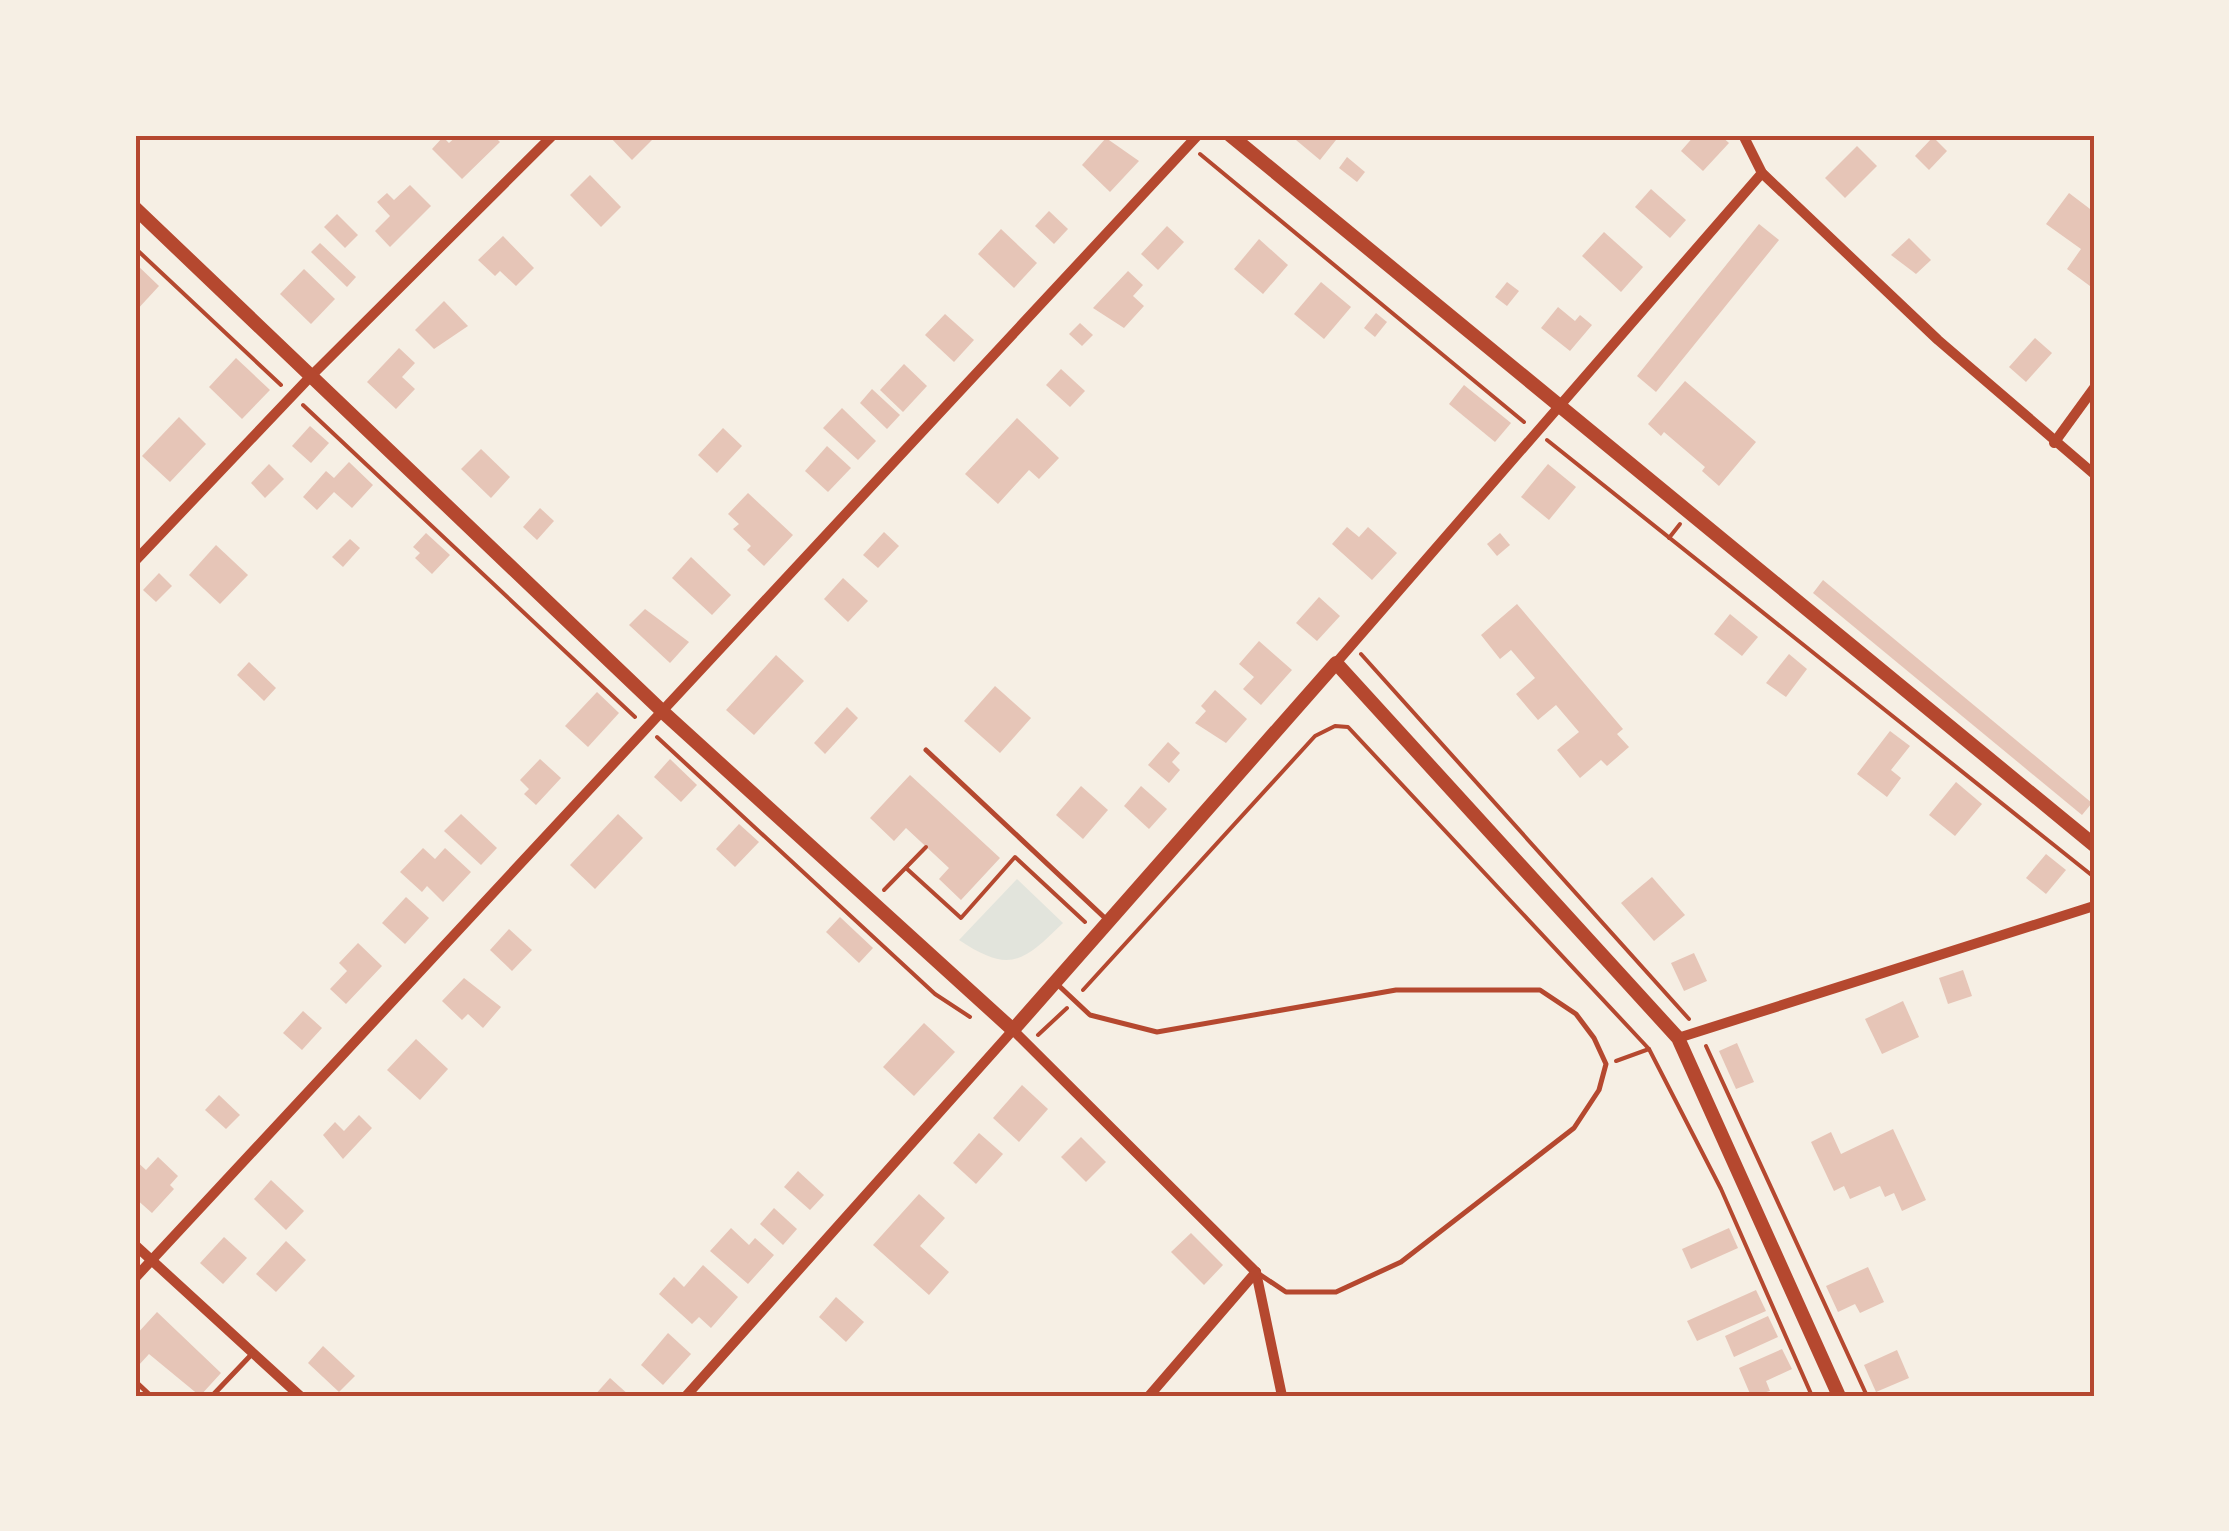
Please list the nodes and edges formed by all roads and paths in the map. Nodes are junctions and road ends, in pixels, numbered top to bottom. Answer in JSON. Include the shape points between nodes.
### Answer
{"nodes":[{"id":1,"x":554,"y":135,"type":"edge"},
{"id":2,"x":1198,"y":135,"type":"edge"},
{"id":3,"x":1230,"y":135,"type":"edge"},
{"id":4,"x":1743,"y":135,"type":"edge"},
{"id":5,"x":1189,"y":145,"type":"junction"},
{"id":6,"x":1762,"y":173,"type":"junction"},
{"id":7,"x":135,"y":208,"type":"edge"},
{"id":8,"x":135,"y":248,"type":"edge"},
{"id":9,"x":310,"y":376,"type":"junction"},
{"id":10,"x":2094,"y":388,"type":"edge"},
{"id":11,"x":292,"y":395,"type":"junction"},
{"id":12,"x":1558,"y":404,"type":"junction"},
{"id":13,"x":1534,"y":430,"type":"junction"},
{"id":14,"x":2054,"y":444,"type":"junction"},
{"id":15,"x":2094,"y":474,"type":"edge"},
{"id":16,"x":135,"y":561,"type":"edge"},
{"id":17,"x":1352,"y":644,"type":"junction"},
{"id":18,"x":1336,"y":662,"type":"junction"},
{"id":19,"x":663,"y":712,"type":"junction"},
{"id":20,"x":648,"y":728,"type":"junction"},
{"id":21,"x":926,"y":750,"type":"dead end"},
{"id":22,"x":2094,"y":845,"type":"edge"},
{"id":23,"x":926,"y":847,"type":"dead end"},
{"id":24,"x":906,"y":868,"type":"junction"},
{"id":25,"x":2094,"y":878,"type":"edge"},
{"id":26,"x":873,"y":902,"type":"junction"},
{"id":27,"x":2094,"y":906,"type":"edge"},
{"id":28,"x":855,"y":920,"type":"junction"},
{"id":29,"x":1108,"y":921,"type":"junction"},
{"id":30,"x":1097,"y":934,"type":"junction"},
{"id":31,"x":1118,"y":952,"type":"junction"},
{"id":32,"x":1055,"y":982,"type":"junction"},
{"id":33,"x":1074,"y":1000,"type":"junction"},
{"id":34,"x":977,"y":1021,"type":"dead end"},
{"id":35,"x":1700,"y":1031,"type":"junction"},
{"id":36,"x":1018,"y":1034,"type":"junction"},
{"id":37,"x":1678,"y":1038,"type":"junction"},
{"id":38,"x":1650,"y":1049,"type":"junction"},
{"id":39,"x":1606,"y":1064,"type":"junction"},
{"id":40,"x":135,"y":1245,"type":"edge"},
{"id":41,"x":152,"y":1260,"type":"junction"},
{"id":42,"x":1256,"y":1272,"type":"junction"},
{"id":43,"x":135,"y":1278,"type":"edge"},
{"id":44,"x":253,"y":1353,"type":"junction"},
{"id":45,"x":135,"y":1381,"type":"edge"},
{"id":46,"x":150,"y":1396,"type":"edge"},
{"id":47,"x":212,"y":1396,"type":"edge"},
{"id":48,"x":300,"y":1396,"type":"edge"},
{"id":49,"x":686,"y":1396,"type":"edge"},
{"id":50,"x":1150,"y":1396,"type":"edge"},
{"id":51,"x":1282,"y":1396,"type":"edge"},
{"id":52,"x":1812,"y":1396,"type":"edge"},
{"id":53,"x":1839,"y":1396,"type":"edge"},
{"id":54,"x":1867,"y":1396,"type":"edge"}],
"edges":[{"from":1,"to":9,"type":"street"},
{"from":2,"to":5,"type":"street"},
{"from":3,"to":12,"type":"main road"},
{"from":4,"to":6,"type":"street"},
{"from":5,"to":13,"type":"path"},
{"from":5,"to":19,"type":"street"},
{"from":6,"to":12,"type":"street"},
{"from":6,"to":14,"type":"street"},
{"from":7,"to":9,"type":"main road"},
{"from":8,"to":11,"type":"path"},
{"from":9,"to":11,"type":"street"},
{"from":9,"to":19,"type":"main road"},
{"from":10,"to":14,"type":"street"},
{"from":11,"to":16,"type":"street"},
{"from":11,"to":20,"type":"path"},
{"from":12,"to":13,"type":"street"},
{"from":12,"to":22,"type":"main road"},
{"from":13,"to":17,"type":"street"},
{"from":13,"to":25,"type":"path"},
{"from":14,"to":15,"type":"street"},
{"from":17,"to":18,"type":"street"},
{"from":17,"to":35,"type":"path"},
{"from":18,"to":29,"type":"main road"},
{"from":18,"to":37,"type":"main road"},
{"from":19,"to":20,"type":"street"},
{"from":19,"to":26,"type":"main road"},
{"from":20,"to":28,"type":"path"},
{"from":20,"to":41,"type":"street"},
{"from":21,"to":29,"type":"lane"},
{"from":23,"to":24,"type":"path"},
{"from":24,"to":26,"type":"path"},
{"from":24,"to":30,"type":"path","via":[[961,918],[1015,858]]},
{"from":26,"to":28,"type":"path"},
{"from":26,"to":36,"type":"main road"},
{"from":27,"to":35,"type":"street"},
{"from":28,"to":34,"type":"path","via":[[935,994]]},
{"from":29,"to":30,"type":"main road"},
{"from":30,"to":31,"type":"path"},
{"from":30,"to":32,"type":"main road"},
{"from":31,"to":33,"type":"path"},
{"from":31,"to":38,"type":"path","via":[[1315,736],[1348,726]]},
{"from":32,"to":33,"type":"lane"},
{"from":32,"to":36,"type":"main road"},
{"from":33,"to":36,"type":"path","via":[[1044,1034]]},
{"from":33,"to":39,"type":"lane","via":[[1090,1015],[1157,1032],[1396,990],[1540,990],[1576,1014]]},
{"from":35,"to":37,"type":"street"},
{"from":35,"to":54,"type":"path"},
{"from":36,"to":42,"type":"street"},
{"from":36,"to":49,"type":"street"},
{"from":37,"to":53,"type":"main road"},
{"from":38,"to":39,"type":"path"},
{"from":38,"to":52,"type":"path","via":[[1721,1189]]},
{"from":39,"to":42,"type":"lane","via":[[1599,1090],[1574,1128],[1401,1262],[1336,1292],[1286,1292]]},
{"from":40,"to":41,"type":"street"},
{"from":41,"to":43,"type":"street"},
{"from":41,"to":44,"type":"street"},
{"from":42,"to":50,"type":"street"},
{"from":42,"to":51,"type":"street"},
{"from":44,"to":47,"type":"lane"},
{"from":44,"to":48,"type":"street"},
{"from":45,"to":46,"type":"lane"}]}
